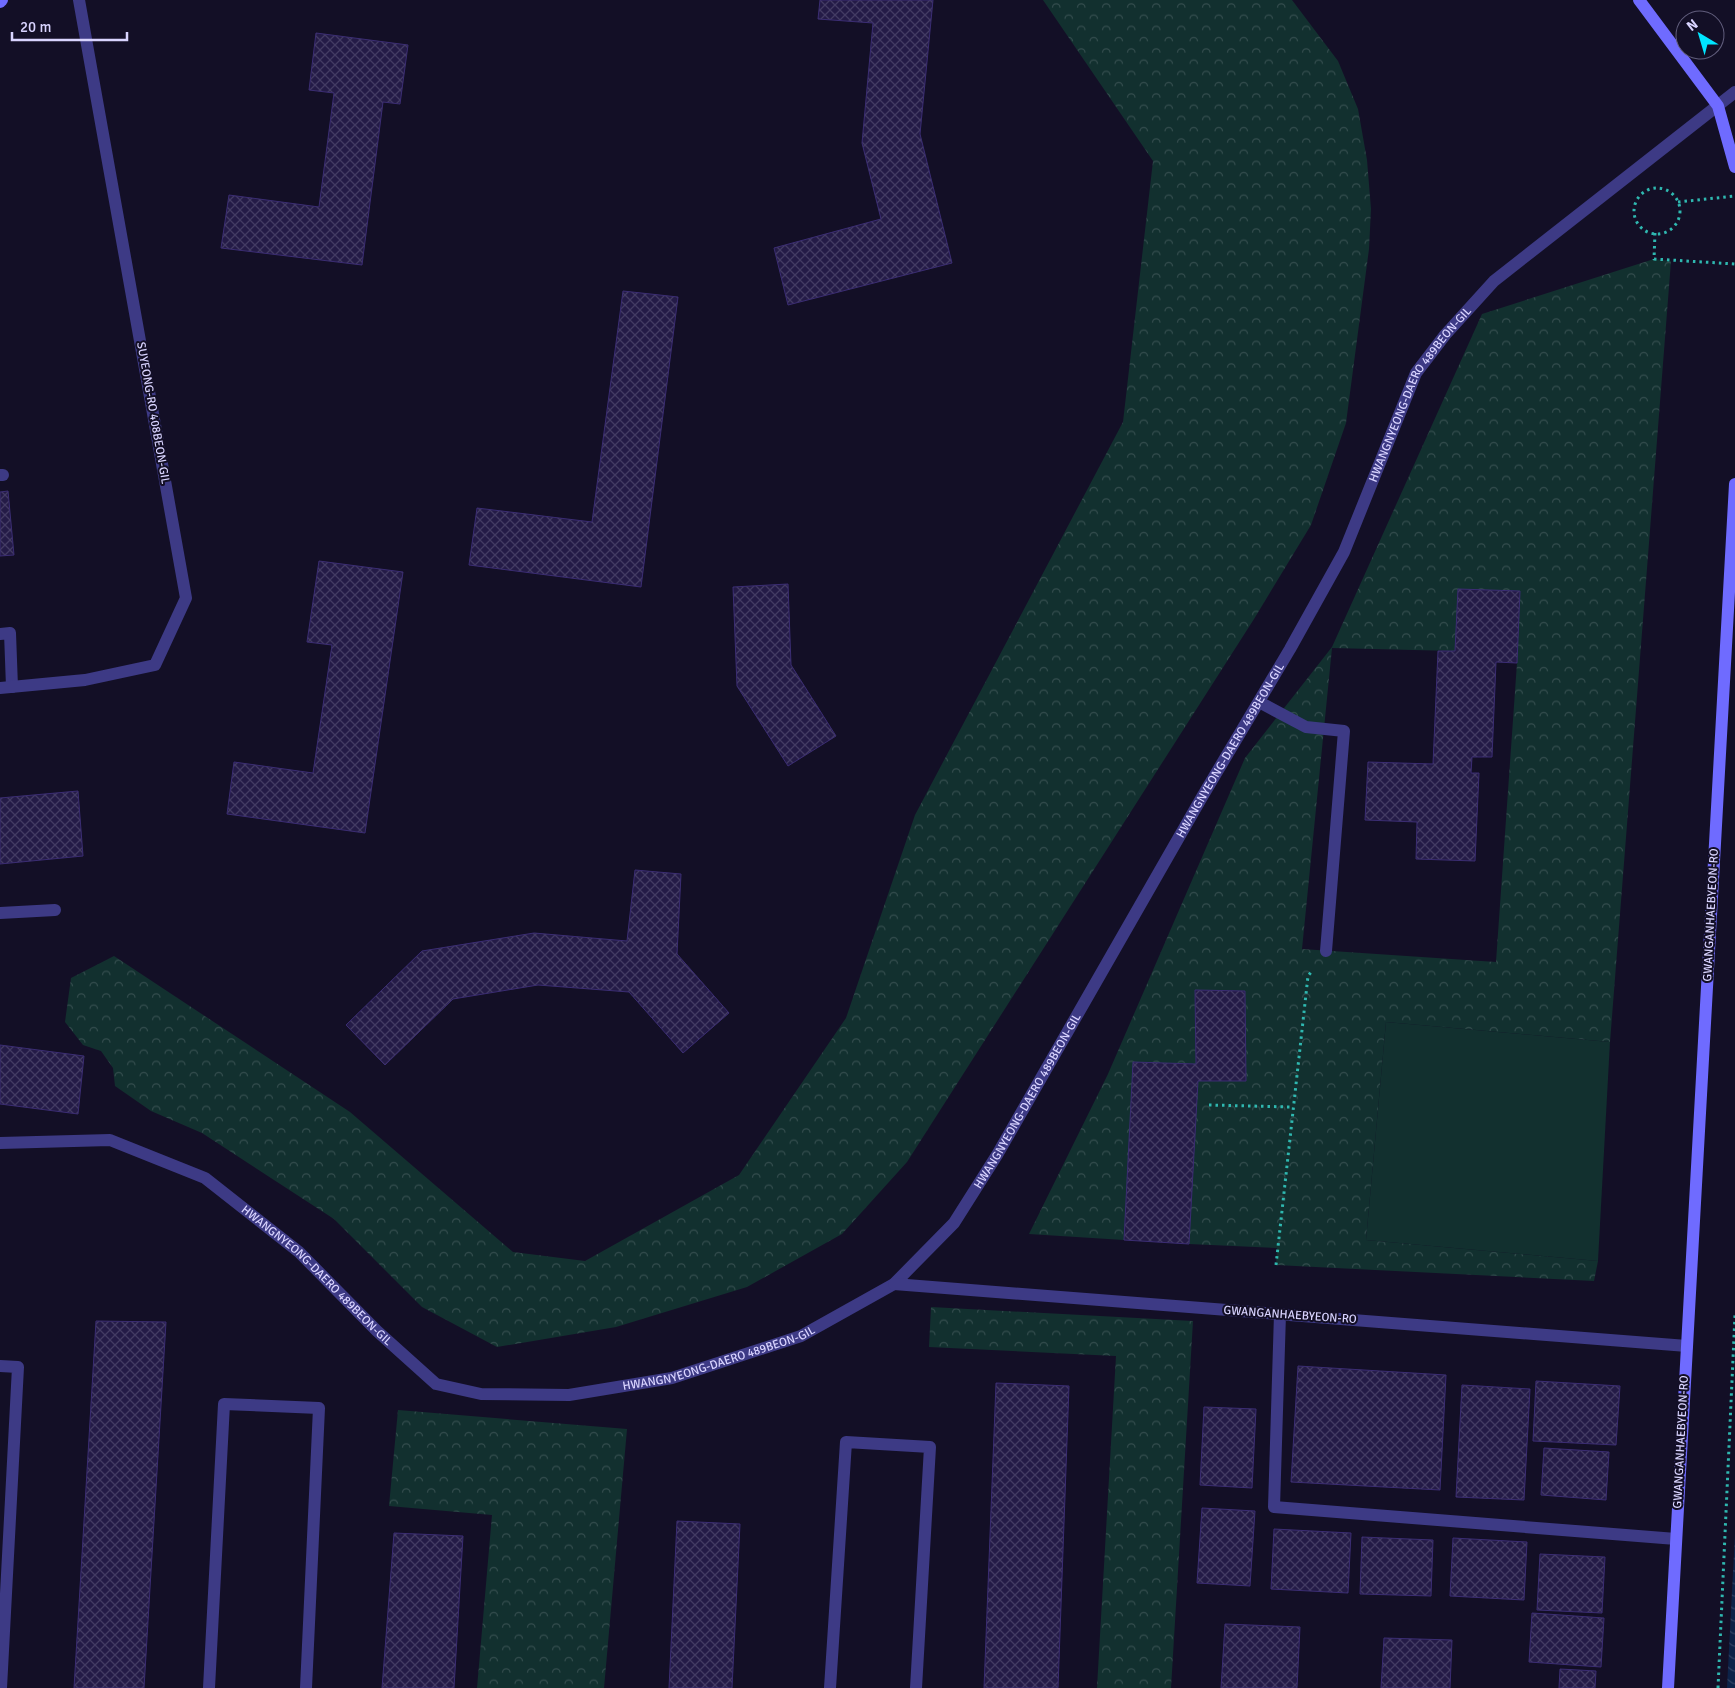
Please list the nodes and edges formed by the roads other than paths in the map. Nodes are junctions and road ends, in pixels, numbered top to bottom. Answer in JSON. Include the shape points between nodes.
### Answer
{"nodes":[{"id":1,"x":79,"y":0,"type":"edge"},
{"id":2,"x":1639,"y":0,"type":"edge"},
{"id":3,"x":1735,"y":92,"type":"edge"},
{"id":4,"x":1718,"y":106,"type":"junction"},
{"id":5,"x":1735,"y":167,"type":"edge"},
{"id":6,"x":1735,"y":484,"type":"edge"},
{"id":7,"x":0,"y":634,"type":"edge"},
{"id":8,"x":6,"y":687,"type":"edge"},
{"id":9,"x":1259,"y":702,"type":"junction"},
{"id":10,"x":55,"y":910,"type":"dead end"},
{"id":11,"x":0,"y":913,"type":"edge"},
{"id":12,"x":1326,"y":951,"type":"road end"},
{"id":13,"x":0,"y":1143,"type":"edge"},
{"id":14,"x":894,"y":1284,"type":"junction"},
{"id":15,"x":1280,"y":1314,"type":"junction"},
{"id":16,"x":1686,"y":1346,"type":"junction"},
{"id":17,"x":0,"y":1366,"type":"edge"},
{"id":18,"x":1676,"y":1539,"type":"junction"},
{"id":19,"x":1,"y":1688,"type":"edge"},
{"id":20,"x":209,"y":1688,"type":"edge"},
{"id":21,"x":306,"y":1688,"type":"edge"},
{"id":22,"x":830,"y":1688,"type":"edge"},
{"id":23,"x":916,"y":1688,"type":"edge"},
{"id":24,"x":1668,"y":1688,"type":"edge"}],
"edges":[{"from":1,"to":8,"type":"street","name":"SUYEONG-RO 408BEON-GIL","via":[[186,598],[155,664],[85,680]]},
{"from":2,"to":4,"type":"main road"},
{"from":3,"to":4,"type":"street","name":"HWANGNYEONG-DAERO 489BEON-GIL"},
{"from":4,"to":5,"type":"main road"},
{"from":4,"to":9,"type":"street","name":"HWANGNYEONG-DAERO 489BEON-GIL","via":[[1494,281],[1445,335],[1416,373],[1344,552]]},
{"from":6,"to":16,"type":"main road","name":"GWANGANHAEBYEON-RO"},
{"from":7,"to":8,"type":"street","via":[[10,633]]},
{"from":9,"to":12,"type":"street","via":[[1306,727],[1344,731]]},
{"from":9,"to":14,"type":"street","name":"HWANGNYEONG-DAERO 489BEON-GIL","via":[[997,1155],[954,1223]]},
{"from":10,"to":11,"type":"street"},
{"from":13,"to":14,"type":"street","name":"HWANGNYEONG-DAERO 489BEON-GIL","via":[[110,1140],[204,1178],[299,1252],[377,1331],[436,1384],[481,1394],[569,1395],[672,1378],[801,1336]]},
{"from":14,"to":15,"type":"street","name":"GWANGANHAEBYEON-RO"},
{"from":15,"to":16,"type":"street","name":"GWANGANHAEBYEON-RO"},
{"from":15,"to":18,"type":"street","via":[[1274,1507]]},
{"from":16,"to":18,"type":"main road","name":"GWANGANHAEBYEON-RO"},
{"from":17,"to":19,"type":"street","via":[[18,1367]]},
{"from":18,"to":24,"type":"main road","name":"GWANGANHAEBYEON-RO"},
{"from":20,"to":21,"type":"street","via":[[224,1404],[319,1408]]},
{"from":22,"to":23,"type":"street","via":[[846,1442],[930,1448]]}]}
